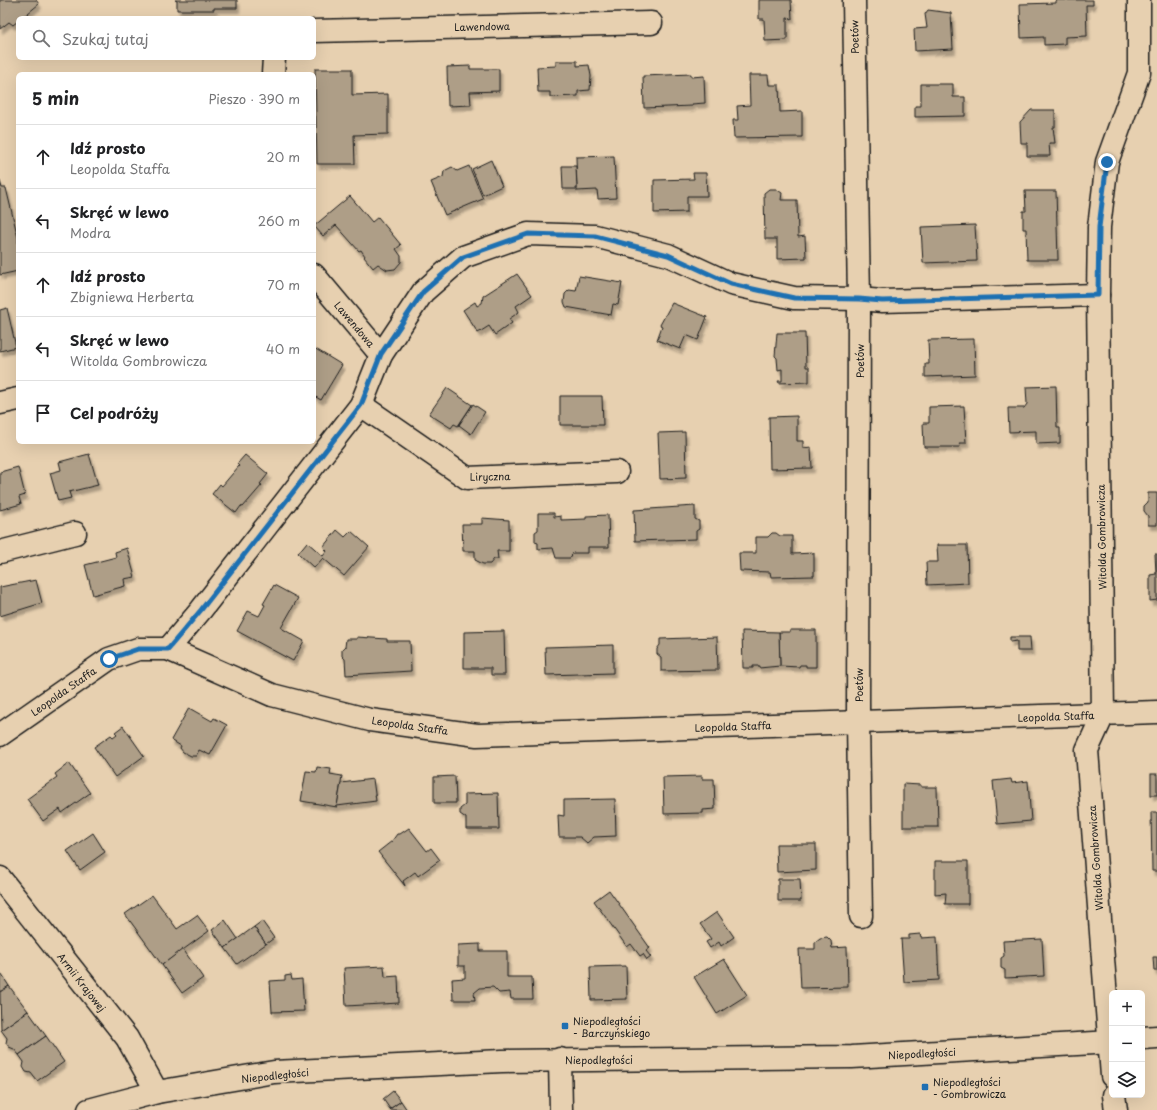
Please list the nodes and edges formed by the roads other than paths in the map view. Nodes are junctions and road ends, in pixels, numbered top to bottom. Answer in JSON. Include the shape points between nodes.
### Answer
{"nodes":[{"id":1,"x":854,"y":0,"type":"edge"},
{"id":2,"x":1139,"y":0,"type":"edge"},
{"id":3,"x":651,"y":23,"type":"dead end"},
{"id":4,"x":316,"y":31,"type":"edge"},
{"id":5,"x":274,"y":60,"type":"edge"},
{"id":6,"x":273,"y":72,"type":"edge"},
{"id":7,"x":316,"y":277,"type":"edge"},
{"id":8,"x":1098,"y":295,"type":"junction"},
{"id":9,"x":859,"y":299,"type":"junction"},
{"id":10,"x":381,"y":354,"type":"junction"},
{"id":11,"x":16,"y":399,"type":"edge"},
{"id":12,"x":0,"y":403,"type":"edge"},
{"id":13,"x":361,"y":405,"type":"junction"},
{"id":14,"x":617,"y":472,"type":"dead end"},
{"id":15,"x":75,"y":532,"type":"dead end"},
{"id":16,"x":0,"y":552,"type":"edge"},
{"id":17,"x":168,"y":649,"type":"junction"},
{"id":18,"x":1157,"y":712,"type":"edge"},
{"id":19,"x":1103,"y":715,"type":"junction"},
{"id":20,"x":858,"y":721,"type":"junction"},
{"id":21,"x":0,"y":734,"type":"edge"},
{"id":22,"x":0,"y":878,"type":"edge"},
{"id":23,"x":861,"y":916,"type":"dead end"},
{"id":24,"x":1109,"y":1029,"type":"edge"},
{"id":25,"x":1157,"y":1037,"type":"edge"},
{"id":26,"x":1145,"y":1038,"type":"edge"},
{"id":27,"x":1109,"y":1042,"type":"edge"},
{"id":28,"x":560,"y":1059,"type":"junction"},
{"id":29,"x":157,"y":1092,"type":"junction"},
{"id":30,"x":1114,"y":1098,"type":"edge"},
{"id":31,"x":89,"y":1110,"type":"edge"},
{"id":32,"x":561,"y":1110,"type":"edge"},
{"id":33,"x":1116,"y":1110,"type":"edge"}],
"edges":[{"from":1,"to":9,"type":"street","name":"Poetów"},
{"from":2,"to":8,"type":"street","name":"Witolda Gombrowicza","via":[[1139,73],[1107,162],[1099,227]]},
{"from":3,"to":4,"type":"street","name":"Lawendowa"},
{"from":5,"to":6,"type":"street"},
{"from":7,"to":10,"type":"street","name":"Lawendowa"},
{"from":8,"to":9,"type":"street","via":[[882,301]]},
{"from":8,"to":19,"type":"street","name":"Witolda Gombrowicza"},
{"from":9,"to":10,"type":"street","via":[[794,298],[731,284],[668,255],[595,236],[528,234],[463,257],[423,292]]},
{"from":9,"to":20,"type":"street","name":"Poetów"},
{"from":10,"to":13,"type":"street"},
{"from":11,"to":12,"type":"street"},
{"from":13,"to":14,"type":"street","name":"Liryczna","via":[[467,478]]},
{"from":13,"to":17,"type":"street"},
{"from":15,"to":16,"type":"street"},
{"from":17,"to":20,"type":"street","name":"Leopolda Staffa","via":[[272,695],[370,720],[477,735]]},
{"from":17,"to":21,"type":"street","name":"Leopolda Staffa","via":[[138,649],[109,659]]},
{"from":18,"to":19,"type":"street","name":"Leopolda Staffa"},
{"from":19,"to":20,"type":"street","name":"Leopolda Staffa"},
{"from":19,"to":24,"type":"street","name":"Witolda Gombrowicza","via":[[1087,750]]},
{"from":20,"to":23,"type":"street"},
{"from":22,"to":29,"type":"street","name":"Armii Krajowej","via":[[126,1038]]},
{"from":25,"to":26,"type":"street"},
{"from":27,"to":28,"type":"street","name":"Niepodległości","via":[[852,1057]]},
{"from":28,"to":29,"type":"street","name":"Niepodległości","via":[[274,1072]]},
{"from":28,"to":32,"type":"street"},
{"from":29,"to":31,"type":"street","name":"Niepodległości"},
{"from":30,"to":33,"type":"street"}]}
